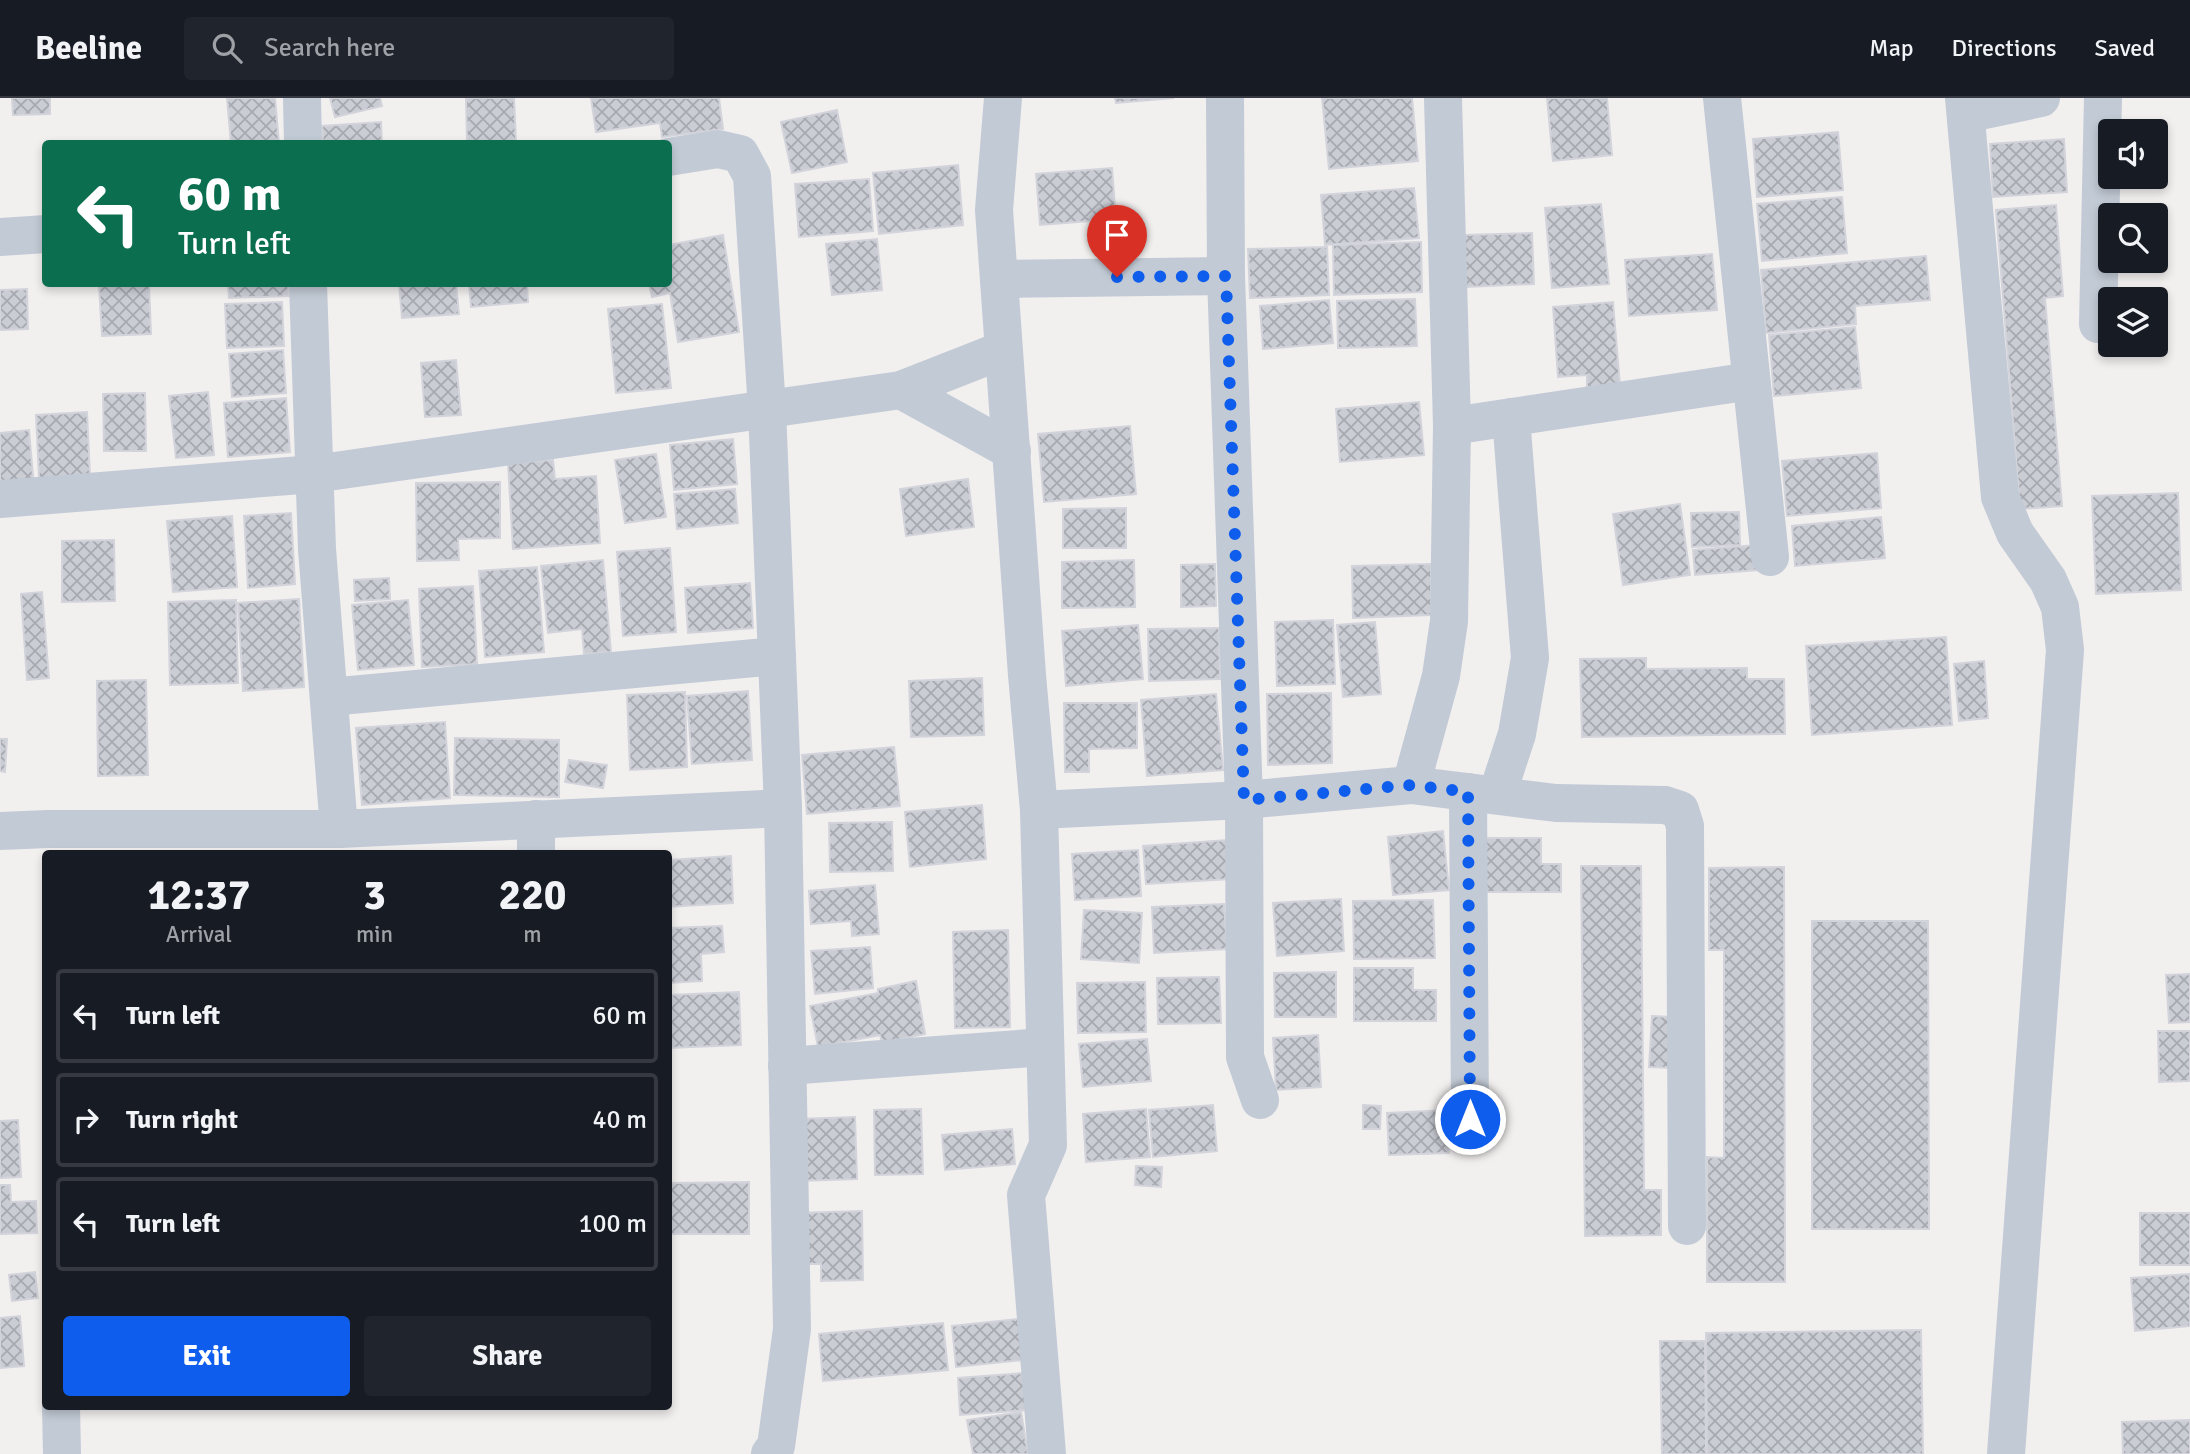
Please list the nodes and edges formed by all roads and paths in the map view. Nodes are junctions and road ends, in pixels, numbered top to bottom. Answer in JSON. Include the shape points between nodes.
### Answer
{"nodes":[{"id":1,"x":302,"y":98,"type":"edge"},
{"id":2,"x":1003,"y":98,"type":"edge"},
{"id":3,"x":1225,"y":98,"type":"edge"},
{"id":4,"x":1443,"y":98,"type":"edge"},
{"id":5,"x":1722,"y":98,"type":"edge"},
{"id":6,"x":2041,"y":98,"type":"edge"},
{"id":7,"x":2103,"y":98,"type":"edge"},
{"id":8,"x":1965,"y":106,"type":"edge"},
{"id":9,"x":303,"y":140,"type":"edge"},
{"id":10,"x":672,"y":156,"type":"edge"},
{"id":11,"x":42,"y":234,"type":"edge"},
{"id":12,"x":0,"y":237,"type":"edge"},
{"id":13,"x":1226,"y":276,"type":"junction"},
{"id":14,"x":999,"y":279,"type":"junction"},
{"id":15,"x":308,"y":287,"type":"edge"},
{"id":16,"x":2099,"y":287,"type":"edge"},
{"id":17,"x":1003,"y":350,"type":"junction"},
{"id":18,"x":1751,"y":380,"type":"junction"},
{"id":19,"x":901,"y":390,"type":"junction"},
{"id":20,"x":767,"y":409,"type":"junction"},
{"id":21,"x":1511,"y":417,"type":"junction"},
{"id":22,"x":1452,"y":426,"type":"junction"},
{"id":23,"x":1012,"y":451,"type":"junction"},
{"id":24,"x":314,"y":474,"type":"junction"},
{"id":25,"x":0,"y":499,"type":"edge"},
{"id":26,"x":1770,"y":557,"type":"dead end"},
{"id":27,"x":776,"y":656,"type":"junction"},
{"id":28,"x":329,"y":697,"type":"junction"},
{"id":29,"x":1411,"y":785,"type":"junction"},
{"id":30,"x":1482,"y":794,"type":"junction"},
{"id":31,"x":1244,"y":800,"type":"junction"},
{"id":32,"x":783,"y":808,"type":"junction"},
{"id":33,"x":1039,"y":810,"type":"junction"},
{"id":34,"x":340,"y":829,"type":"junction"},
{"id":35,"x":0,"y":831,"type":"edge"},
{"id":36,"x":536,"y":837,"type":"edge"},
{"id":37,"x":49,"y":841,"type":"edge"},
{"id":38,"x":288,"y":842,"type":"edge"},
{"id":39,"x":1045,"y":1047,"type":"junction"},
{"id":40,"x":787,"y":1066,"type":"junction"},
{"id":41,"x":1260,"y":1100,"type":"dead end"},
{"id":42,"x":1470,"y":1119,"type":"dead end"},
{"id":43,"x":1687,"y":1226,"type":"dead end"},
{"id":44,"x":61,"y":1410,"type":"edge"},
{"id":45,"x":62,"y":1454,"type":"edge"},
{"id":46,"x":770,"y":1454,"type":"edge"},
{"id":47,"x":1048,"y":1454,"type":"edge"},
{"id":48,"x":2006,"y":1454,"type":"edge"}],
"edges":[{"from":1,"to":9,"type":"street"},
{"from":2,"to":14,"type":"street","via":[[994,210]]},
{"from":3,"to":13,"type":"street"},
{"from":4,"to":22,"type":"street"},
{"from":5,"to":18,"type":"street"},
{"from":6,"to":8,"type":"street"},
{"from":7,"to":16,"type":"street"},
{"from":8,"to":48,"type":"street","via":[[2000,498],[2015,533],[2048,580],[2060,607],[2065,650]]},
{"from":10,"to":20,"type":"street","via":[[718,149],[740,155],[752,176]]},
{"from":11,"to":12,"type":"street"},
{"from":13,"to":14,"type":"street"},
{"from":13,"to":31,"type":"street"},
{"from":14,"to":17,"type":"street"},
{"from":15,"to":24,"type":"street"},
{"from":17,"to":19,"type":"street"},
{"from":17,"to":23,"type":"street"},
{"from":18,"to":21,"type":"street"},
{"from":18,"to":26,"type":"street"},
{"from":19,"to":20,"type":"street"},
{"from":19,"to":23,"type":"street"},
{"from":20,"to":24,"type":"street"},
{"from":20,"to":27,"type":"street"},
{"from":21,"to":22,"type":"street"},
{"from":21,"to":30,"type":"street","via":[[1530,659],[1517,734]]},
{"from":22,"to":29,"type":"street","via":[[1449,621],[1440,676]]},
{"from":23,"to":33,"type":"street"},
{"from":24,"to":25,"type":"street"},
{"from":24,"to":28,"type":"street"},
{"from":27,"to":28,"type":"street"},
{"from":27,"to":32,"type":"street"},
{"from":28,"to":34,"type":"street"},
{"from":29,"to":30,"type":"street"},
{"from":29,"to":31,"type":"street"},
{"from":30,"to":42,"type":"street"},
{"from":30,"to":43,"type":"street","via":[[1556,803],[1665,805],[1680,810],[1685,826]]},
{"from":31,"to":33,"type":"street"},
{"from":31,"to":41,"type":"street","via":[[1245,1057]]},
{"from":32,"to":36,"type":"street"},
{"from":32,"to":40,"type":"street"},
{"from":33,"to":39,"type":"street"},
{"from":34,"to":36,"type":"street"},
{"from":34,"to":38,"type":"street"},
{"from":35,"to":37,"type":"street"},
{"from":37,"to":38,"type":"street"},
{"from":39,"to":40,"type":"street"},
{"from":39,"to":47,"type":"street","via":[[1048,1145],[1026,1195]]},
{"from":40,"to":46,"type":"street","via":[[792,1329],[776,1446]]},
{"from":44,"to":45,"type":"street"}]}
